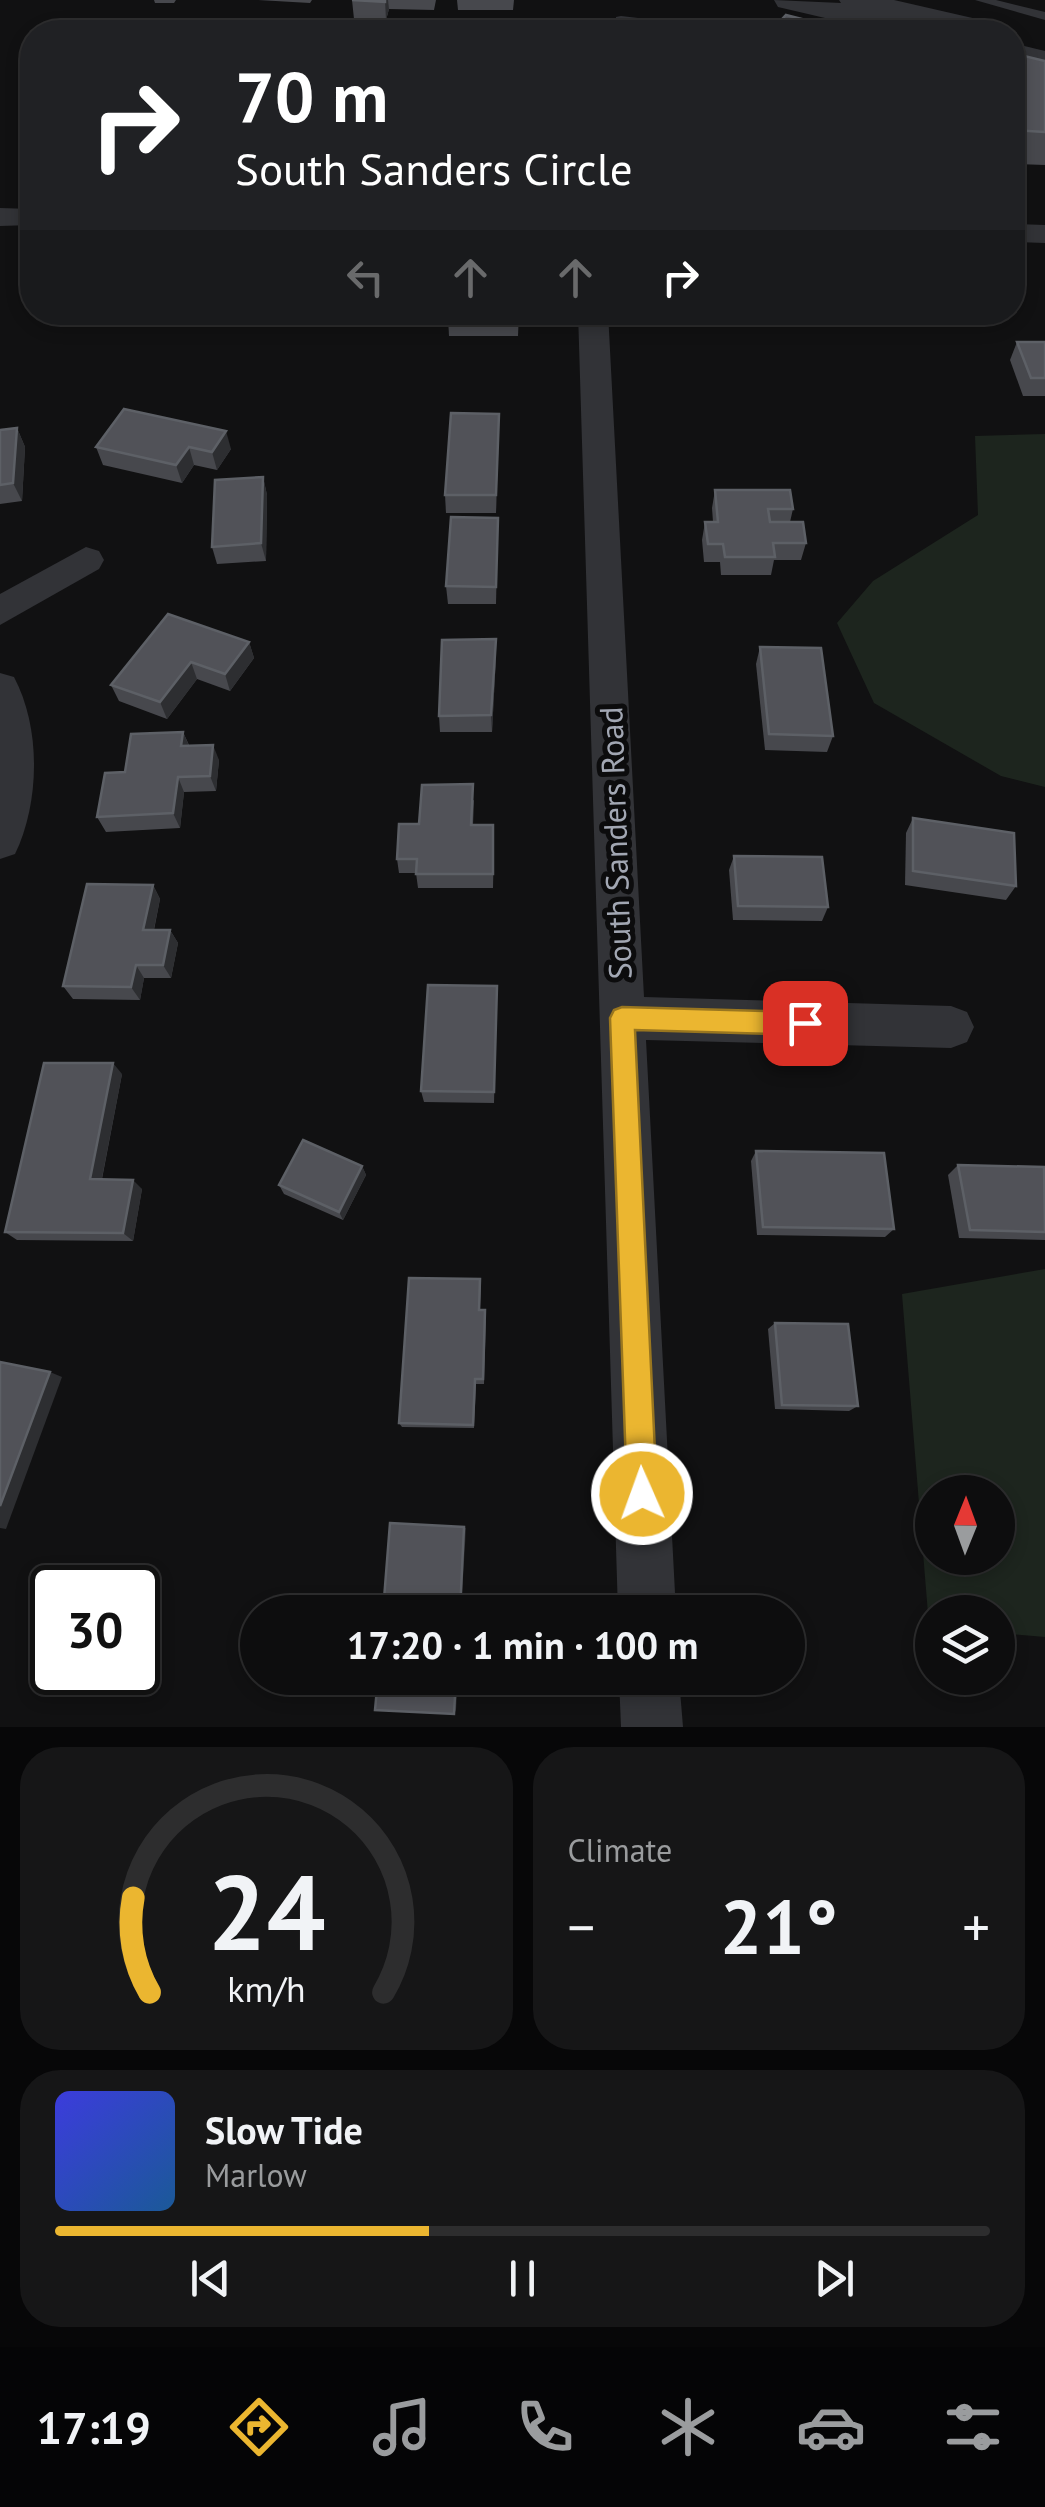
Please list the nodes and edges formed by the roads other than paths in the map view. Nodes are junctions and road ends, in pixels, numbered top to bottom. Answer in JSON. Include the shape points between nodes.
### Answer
{"nodes":[{"id":1,"x":790,"y":0,"type":"edge"},
{"id":2,"x":854,"y":0,"type":"edge"},
{"id":3,"x":982,"y":0,"type":"edge"},
{"id":4,"x":1045,"y":16,"type":"edge"},
{"id":5,"x":890,"y":20,"type":"edge"},
{"id":6,"x":907,"y":20,"type":"edge"},
{"id":7,"x":594,"y":325,"type":"edge"},
{"id":8,"x":86,"y":560,"type":"dead end"},
{"id":9,"x":0,"y":611,"type":"edge"},
{"id":10,"x":0,"y":688,"type":"edge"},
{"id":11,"x":0,"y":841,"type":"edge"},
{"id":12,"x":622,"y":1018,"type":"junction"},
{"id":13,"x":951,"y":1027,"type":"dead end"},
{"id":14,"x":646,"y":1595,"type":"edge"},
{"id":15,"x":651,"y":1695,"type":"edge"},
{"id":16,"x":652,"y":1727,"type":"edge"}],
"edges":[{"from":1,"to":5,"type":"street"},
{"from":2,"to":6,"type":"street"},
{"from":3,"to":4,"type":"lane"},
{"from":7,"to":12,"type":"street","name":"South Sanders Road"},
{"from":8,"to":9,"type":"street"},
{"from":10,"to":11,"type":"street","via":[[15,758]]},
{"from":12,"to":13,"type":"street"},
{"from":12,"to":14,"type":"street","name":"South Sanders Road"},
{"from":15,"to":16,"type":"street"}]}
